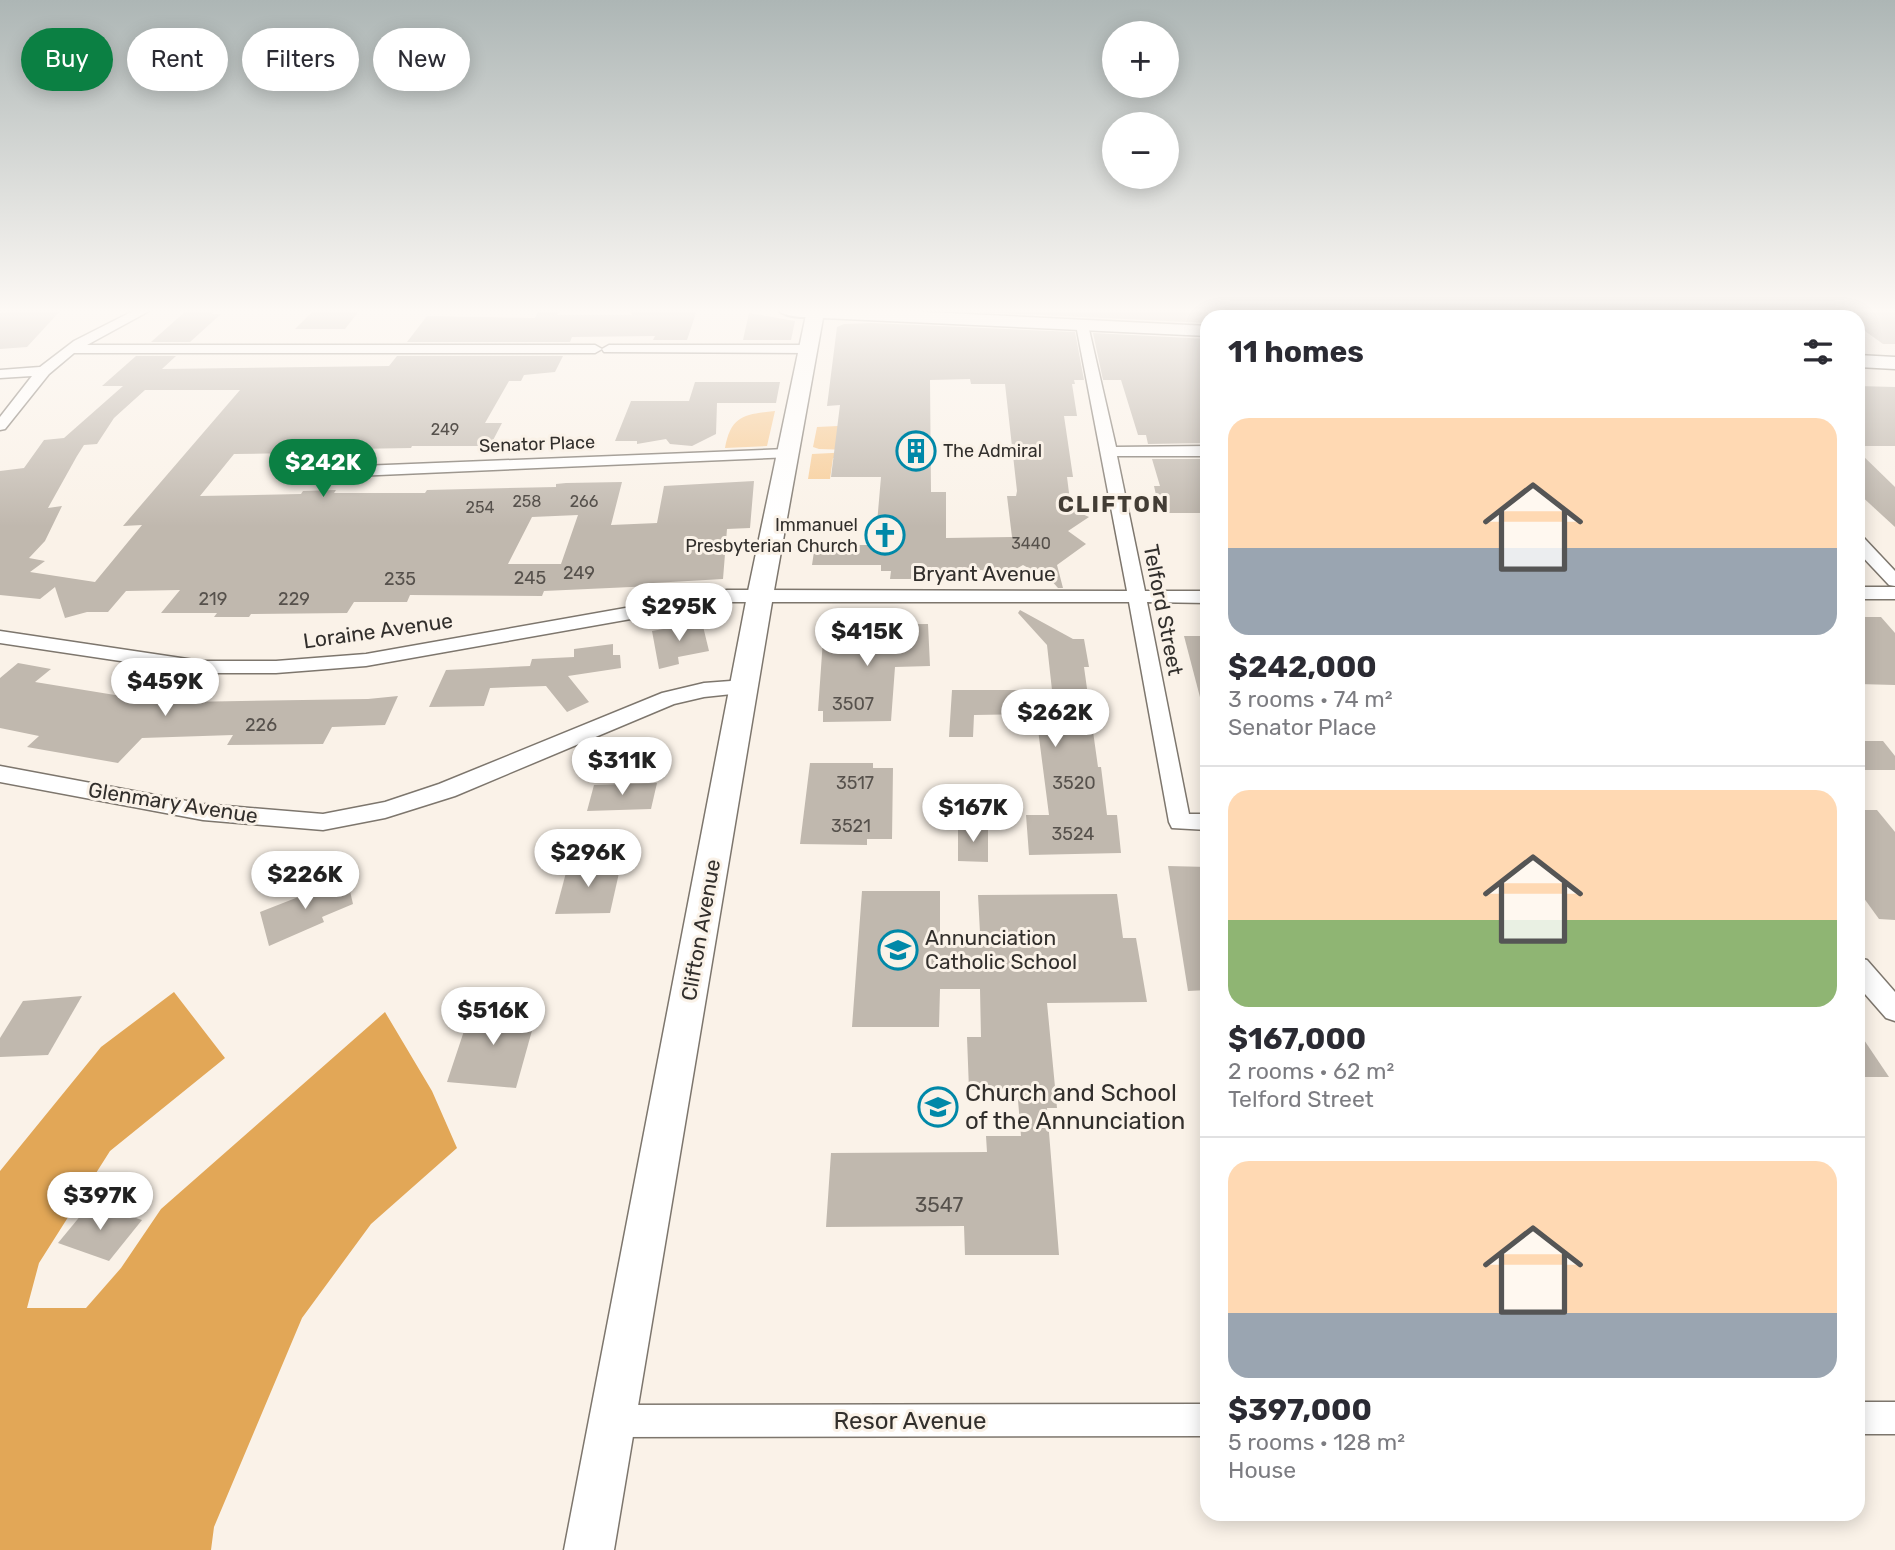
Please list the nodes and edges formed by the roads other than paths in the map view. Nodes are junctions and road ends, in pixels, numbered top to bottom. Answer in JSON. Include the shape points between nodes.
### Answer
{"nodes":[{"id":1,"x":35,"y":382,"type":"edge"},
{"id":2,"x":802,"y":382,"type":"edge"},
{"id":3,"x":1095,"y":382,"type":"edge"},
{"id":4,"x":0,"y":426,"type":"edge"},
{"id":5,"x":1110,"y":452,"type":"junction"},
{"id":6,"x":1200,"y":452,"type":"edge"},
{"id":7,"x":787,"y":454,"type":"junction"},
{"id":8,"x":287,"y":474,"type":"dead end"},
{"id":9,"x":1865,"y":549,"type":"edge"},
{"id":10,"x":1895,"y":581,"type":"edge"},
{"id":11,"x":1865,"y":593,"type":"edge"},
{"id":12,"x":1895,"y":593,"type":"edge"},
{"id":13,"x":761,"y":596,"type":"junction"},
{"id":14,"x":1136,"y":597,"type":"junction"},
{"id":15,"x":1200,"y":597,"type":"edge"},
{"id":16,"x":0,"y":637,"type":"edge"},
{"id":17,"x":744,"y":687,"type":"junction"},
{"id":18,"x":0,"y":774,"type":"edge"},
{"id":19,"x":1200,"y":822,"type":"edge"},
{"id":20,"x":1865,"y":976,"type":"edge"},
{"id":21,"x":1895,"y":1010,"type":"edge"},
{"id":22,"x":1865,"y":1418,"type":"edge"},
{"id":23,"x":1895,"y":1418,"type":"edge"},
{"id":24,"x":1200,"y":1420,"type":"edge"},
{"id":25,"x":613,"y":1421,"type":"junction"},
{"id":26,"x":589,"y":1550,"type":"edge"}],
"edges":[{"from":1,"to":4,"type":"street"},
{"from":2,"to":7,"type":"main road","name":"Clifton Avenue"},
{"from":3,"to":5,"type":"street","name":"Telford Street"},
{"from":5,"to":6,"type":"street"},
{"from":5,"to":14,"type":"street","name":"Telford Street"},
{"from":7,"to":8,"type":"street","name":"Senator Place"},
{"from":7,"to":13,"type":"main road","name":"Clifton Avenue"},
{"from":9,"to":10,"type":"street"},
{"from":11,"to":12,"type":"street"},
{"from":13,"to":14,"type":"street","name":"Bryant Avenue"},
{"from":13,"to":16,"type":"street","name":"Loraine Avenue","via":[[727,596],[366,660],[276,667],[201,667]]},
{"from":13,"to":17,"type":"main road","name":"Clifton Avenue"},
{"from":14,"to":15,"type":"street","name":"Bryant Avenue"},
{"from":14,"to":19,"type":"street","name":"Telford Street","via":[[1180,822]]},
{"from":17,"to":18,"type":"street","name":"Glenmary Avenue","via":[[668,698],[447,790],[385,810],[323,822],[202,812]]},
{"from":17,"to":25,"type":"main road","name":"Clifton Avenue"},
{"from":20,"to":21,"type":"street"},
{"from":22,"to":23,"type":"street"},
{"from":24,"to":25,"type":"street","name":"Resor Avenue"},
{"from":25,"to":26,"type":"main road","name":"Clifton Avenue"}]}
